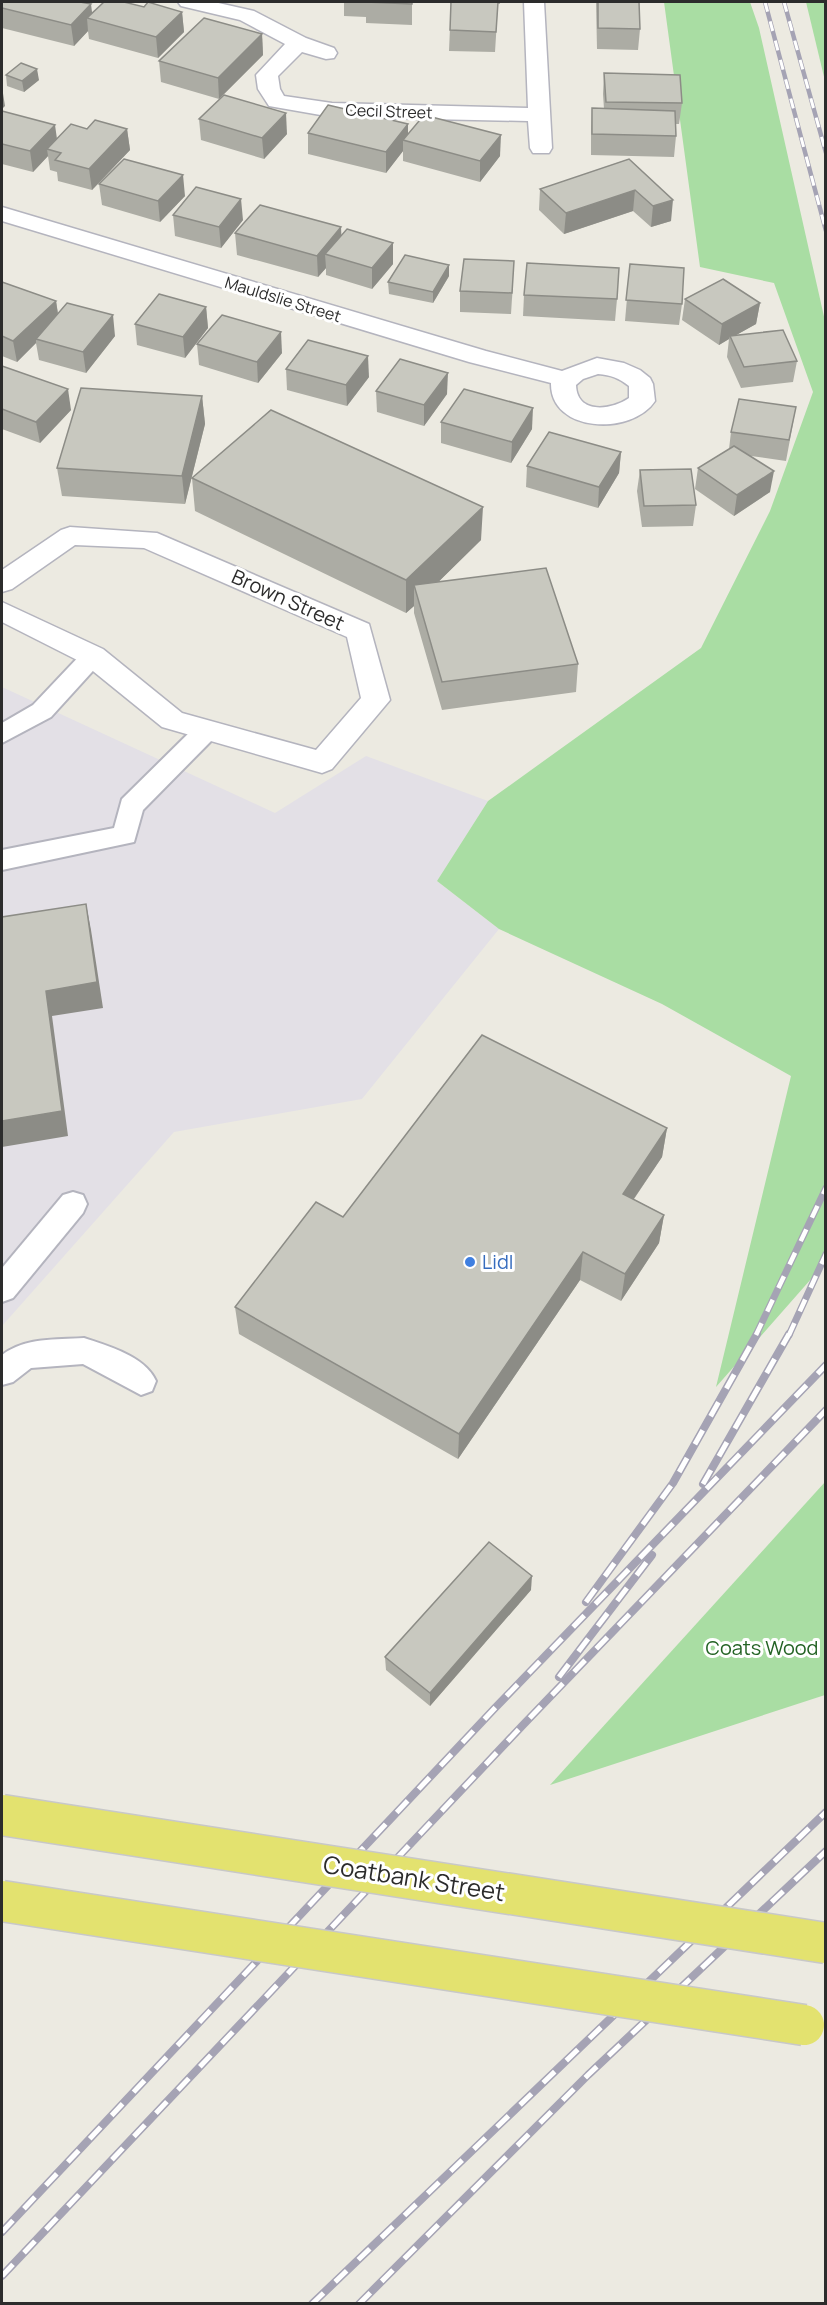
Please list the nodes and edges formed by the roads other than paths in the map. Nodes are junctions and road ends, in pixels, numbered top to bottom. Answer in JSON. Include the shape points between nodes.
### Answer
{"nodes":[{"id":1,"x":188,"y":2,"type":"edge"},
{"id":2,"x":534,"y":2,"type":"edge"},
{"id":3,"x":298,"y":43,"type":"junction"},
{"id":4,"x":326,"y":53,"type":"dead end"},
{"id":5,"x":539,"y":116,"type":"junction"},
{"id":6,"x":541,"y":148,"type":"dead end"},
{"id":7,"x":2,"y":214,"type":"edge"},
{"id":8,"x":566,"y":380,"type":"dead end"},
{"id":9,"x":2,"y":583,"type":"edge"},
{"id":10,"x":2,"y":611,"type":"edge"},
{"id":11,"x":93,"y":656,"type":"junction"},
{"id":12,"x":206,"y":731,"type":"junction"},
{"id":13,"x":2,"y":734,"type":"edge"},
{"id":14,"x":2,"y":860,"type":"edge"},
{"id":15,"x":73,"y":1204,"type":"dead end"},
{"id":16,"x":2,"y":1289,"type":"edge"},
{"id":17,"x":2,"y":1372,"type":"edge"},
{"id":18,"x":141,"y":1381,"type":"dead end"},
{"id":19,"x":2,"y":1815,"type":"edge"},
{"id":20,"x":2,"y":1901,"type":"edge"},
{"id":21,"x":825,"y":1943,"type":"edge"},
{"id":22,"x":804,"y":2025,"type":"dead end"}],
"edges":[{"from":1,"to":3,"type":"street","via":[[247,15]]},
{"from":2,"to":5,"type":"street"},
{"from":3,"to":4,"type":"street"},
{"from":3,"to":5,"type":"street","name":"Cecil Street","via":[[267,75],[269,89],[278,101],[332,110]]},
{"from":5,"to":6,"type":"street"},
{"from":7,"to":8,"type":"street","name":"Mauldslie Street","via":[[467,354]]},
{"from":9,"to":12,"type":"street","name":"Brown Street","via":[[70,536],[148,539],[359,631],[376,700],[322,762]]},
{"from":10,"to":11,"type":"street","name":"Brown Street"},
{"from":11,"to":12,"type":"street","name":"Brown Street","via":[[172,720]]},
{"from":11,"to":13,"type":"lane","via":[[42,711]]},
{"from":12,"to":14,"type":"lane","via":[[131,806],[125,836]]},
{"from":15,"to":16,"type":"lane"},
{"from":17,"to":18,"type":"lane","via":[[25,1355],[84,1351],[110,1361]]},
{"from":19,"to":21,"type":"main road","name":"Coatbank Street","bridge":true},
{"from":20,"to":22,"type":"main road","bridge":true}]}
